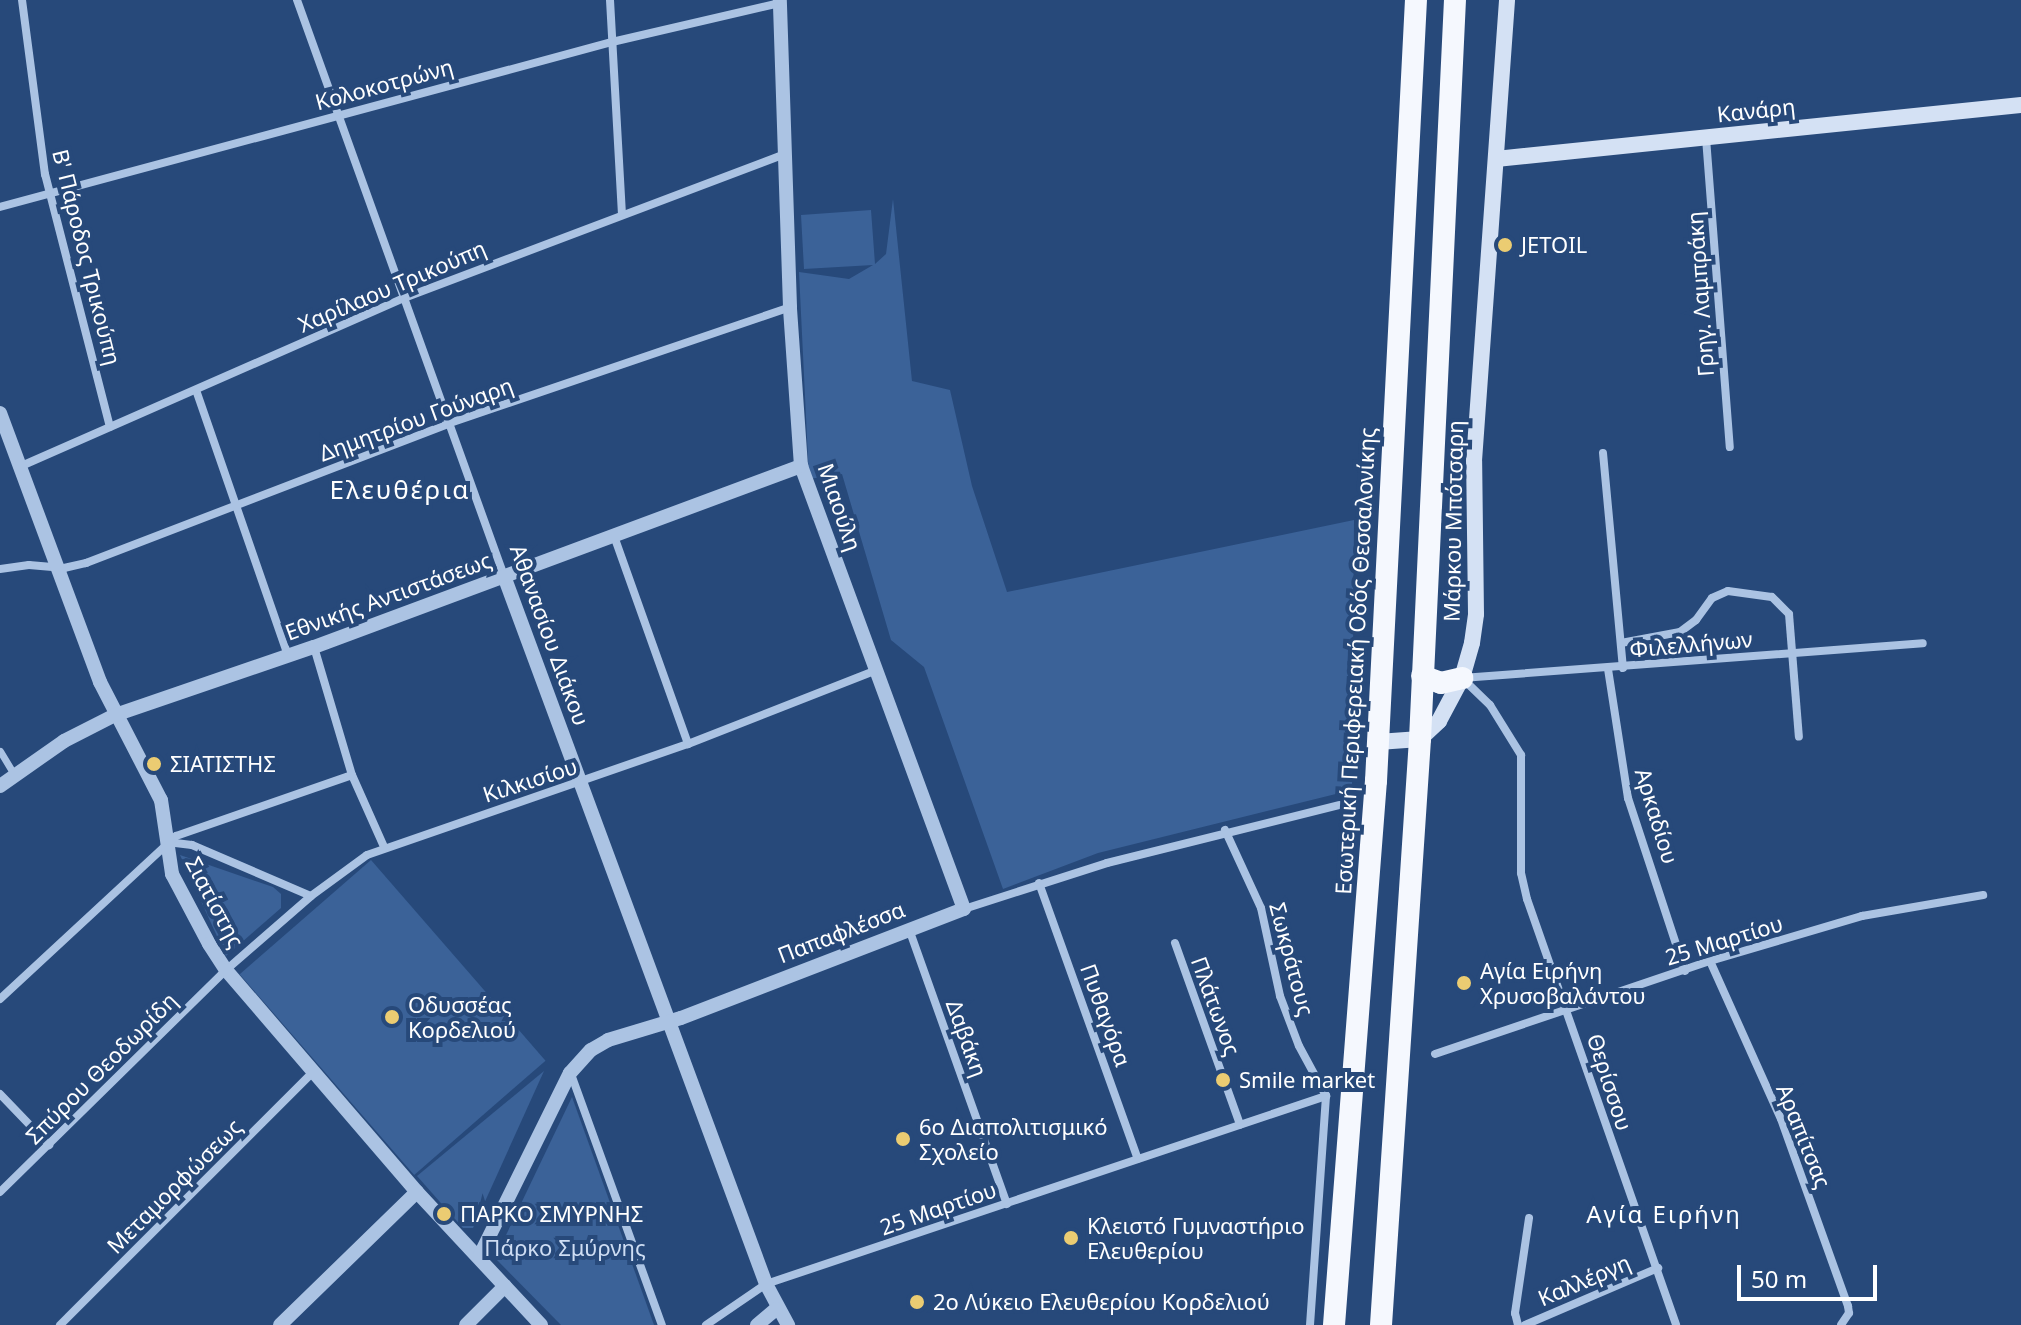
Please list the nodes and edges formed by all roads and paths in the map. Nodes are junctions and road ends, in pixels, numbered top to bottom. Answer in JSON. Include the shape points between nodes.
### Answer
{"nodes":[{"id":1,"x":22,"y":0,"type":"edge"},
{"id":2,"x":297,"y":0,"type":"edge"},
{"id":3,"x":610,"y":0,"type":"edge"},
{"id":4,"x":1416,"y":0,"type":"edge"},
{"id":5,"x":1455,"y":0,"type":"edge"},
{"id":6,"x":1507,"y":0,"type":"edge"},
{"id":7,"x":780,"y":2,"type":"edge"},
{"id":8,"x":612,"y":42,"type":"junction"},
{"id":9,"x":2021,"y":105,"type":"edge"},
{"id":10,"x":338,"y":114,"type":"junction"},
{"id":11,"x":1706,"y":138,"type":"junction"},
{"id":12,"x":786,"y":154,"type":"junction"},
{"id":13,"x":1496,"y":159,"type":"junction"},
{"id":14,"x":50,"y":195,"type":"junction"},
{"id":15,"x":0,"y":207,"type":"edge"},
{"id":16,"x":622,"y":213,"type":"junction"},
{"id":17,"x":404,"y":298,"type":"junction"},
{"id":18,"x":790,"y":307,"type":"junction"},
{"id":19,"x":196,"y":390,"type":"junction"},
{"id":20,"x":0,"y":413,"type":"edge"},
{"id":21,"x":450,"y":423,"type":"junction"},
{"id":22,"x":110,"y":427,"type":"junction"},
{"id":23,"x":1730,"y":447,"type":"dead end"},
{"id":24,"x":1603,"y":453,"type":"dead end"},
{"id":25,"x":801,"y":466,"type":"junction"},
{"id":26,"x":19,"y":467,"type":"junction"},
{"id":27,"x":236,"y":506,"type":"junction"},
{"id":28,"x":614,"y":536,"type":"junction"},
{"id":29,"x":57,"y":568,"type":"junction"},
{"id":30,"x":0,"y":569,"type":"edge"},
{"id":31,"x":504,"y":576,"type":"junction"},
{"id":32,"x":1621,"y":643,"type":"junction"},
{"id":33,"x":1923,"y":643,"type":"dead end"},
{"id":34,"x":314,"y":647,"type":"junction"},
{"id":35,"x":1795,"y":653,"type":"junction"},
{"id":36,"x":288,"y":656,"type":"junction"},
{"id":37,"x":1623,"y":668,"type":"junction"},
{"id":38,"x":1608,"y":669,"type":"junction"},
{"id":39,"x":874,"y":671,"type":"junction"},
{"id":40,"x":1422,"y":676,"type":"junction"},
{"id":41,"x":1462,"y":678,"type":"junction"},
{"id":42,"x":115,"y":715,"type":"junction"},
{"id":43,"x":1799,"y":737,"type":"dead end"},
{"id":44,"x":1420,"y":739,"type":"junction"},
{"id":45,"x":1378,"y":742,"type":"junction"},
{"id":46,"x":688,"y":744,"type":"junction"},
{"id":47,"x":0,"y":751,"type":"edge"},
{"id":48,"x":14,"y":774,"type":"junction"},
{"id":49,"x":352,"y":775,"type":"junction"},
{"id":50,"x":581,"y":782,"type":"junction"},
{"id":51,"x":0,"y":786,"type":"edge"},
{"id":52,"x":1339,"y":805,"type":"dead end"},
{"id":53,"x":1225,"y":830,"type":"junction"},
{"id":54,"x":166,"y":842,"type":"junction"},
{"id":55,"x":384,"y":847,"type":"junction"},
{"id":56,"x":1039,"y":883,"type":"junction"},
{"id":57,"x":1983,"y":895,"type":"dead end"},
{"id":58,"x":311,"y":896,"type":"junction"},
{"id":59,"x":964,"y":909,"type":"junction"},
{"id":60,"x":909,"y":929,"type":"junction"},
{"id":61,"x":1175,"y":943,"type":"dead end"},
{"id":62,"x":1710,"y":961,"type":"junction"},
{"id":63,"x":226,"y":970,"type":"junction"},
{"id":64,"x":1685,"y":971,"type":"junction"},
{"id":65,"x":0,"y":999,"type":"edge"},
{"id":66,"x":1567,"y":1008,"type":"junction"},
{"id":67,"x":669,"y":1021,"type":"junction"},
{"id":68,"x":1435,"y":1054,"type":"dead end"},
{"id":69,"x":313,"y":1072,"type":"junction"},
{"id":70,"x":570,"y":1073,"type":"junction"},
{"id":71,"x":0,"y":1094,"type":"edge"},
{"id":72,"x":1326,"y":1096,"type":"junction"},
{"id":73,"x":1240,"y":1125,"type":"junction"},
{"id":74,"x":49,"y":1145,"type":"junction"},
{"id":75,"x":1138,"y":1159,"type":"junction"},
{"id":76,"x":0,"y":1192,"type":"edge"},
{"id":77,"x":417,"y":1192,"type":"junction"},
{"id":78,"x":1007,"y":1204,"type":"junction"},
{"id":79,"x":1529,"y":1218,"type":"dead end"},
{"id":80,"x":479,"y":1257,"type":"junction"},
{"id":81,"x":1658,"y":1268,"type":"junction"},
{"id":82,"x":766,"y":1284,"type":"junction"},
{"id":83,"x":505,"y":1286,"type":"junction"},
{"id":84,"x":776,"y":1309,"type":"junction"},
{"id":85,"x":60,"y":1325,"type":"edge"},
{"id":86,"x":280,"y":1325,"type":"edge"},
{"id":87,"x":466,"y":1325,"type":"edge"},
{"id":88,"x":541,"y":1325,"type":"edge"},
{"id":89,"x":662,"y":1325,"type":"edge"},
{"id":90,"x":706,"y":1325,"type":"edge"},
{"id":91,"x":757,"y":1325,"type":"edge"},
{"id":92,"x":788,"y":1325,"type":"edge"},
{"id":93,"x":1310,"y":1325,"type":"edge"},
{"id":94,"x":1334,"y":1325,"type":"edge"},
{"id":95,"x":1381,"y":1325,"type":"edge"},
{"id":96,"x":1518,"y":1325,"type":"edge"},
{"id":97,"x":1525,"y":1325,"type":"edge"},
{"id":98,"x":1676,"y":1325,"type":"edge"},
{"id":99,"x":1841,"y":1325,"type":"edge"}],
"edges":[{"from":1,"to":14,"type":"street","name":"Β' Πάροδος Τρικούπη"},
{"from":2,"to":10,"type":"street","name":"Αθανασίου Διάκου"},
{"from":3,"to":8,"type":"street"},
{"from":4,"to":45,"type":"highway","name":"Εσωτερική Περιφερειακή Οδός Θεσσαλονίκης"},
{"from":5,"to":40,"type":"highway"},
{"from":6,"to":13,"type":"main road","name":"Μάρκου Μπότσαρη"},
{"from":7,"to":8,"type":"street","name":"Κολοκοτρώνη"},
{"from":7,"to":12,"type":"street","name":"Μιαούλη"},
{"from":8,"to":10,"type":"street","name":"Κολοκοτρώνη"},
{"from":8,"to":16,"type":"street"},
{"from":9,"to":11,"type":"main road","name":"Κανάρη"},
{"from":10,"to":14,"type":"street","name":"Κολοκοτρώνη"},
{"from":10,"to":17,"type":"street","name":"Αθανασίου Διάκου"},
{"from":11,"to":13,"type":"main road","name":"Κανάρη"},
{"from":11,"to":23,"type":"street","name":"Γρηγ. Λαμπράκη"},
{"from":12,"to":16,"type":"street","name":"Χαρίλαου Τρικούπη"},
{"from":12,"to":18,"type":"street","name":"Μιαούλη"},
{"from":13,"to":41,"type":"main road","name":"Μάρκου Μπότσαρη","via":[[1474,461],[1476,614]]},
{"from":14,"to":15,"type":"street","name":"Κολοκοτρώνη"},
{"from":14,"to":22,"type":"street","name":"Β' Πάροδος Τρικούπη"},
{"from":16,"to":17,"type":"street","name":"Χαρίλαου Τρικούπη"},
{"from":17,"to":19,"type":"street","name":"Χαρίλαου Τρικούπη"},
{"from":17,"to":21,"type":"street","name":"Αθανασίου Διάκου"},
{"from":18,"to":21,"type":"street","name":"Δημητρίου Γούναρη"},
{"from":18,"to":25,"type":"street","name":"Μιαούλη"},
{"from":19,"to":22,"type":"street","name":"Χαρίλαου Τρικούπη"},
{"from":19,"to":27,"type":"street"},
{"from":20,"to":26,"type":"street","name":"Σιατίστης"},
{"from":21,"to":27,"type":"street","name":"Δημητρίου Γούναρη"},
{"from":21,"to":31,"type":"street","name":"Αθανασίου Διάκου"},
{"from":22,"to":26,"type":"street","name":"Χαρίλαου Τρικούπη"},
{"from":24,"to":32,"type":"street"},
{"from":25,"to":28,"type":"street","name":"Εθνικής Αντιστάσεως"},
{"from":25,"to":39,"type":"street","name":"Μιαούλη"},
{"from":26,"to":29,"type":"street","name":"Σιατίστης"},
{"from":27,"to":29,"type":"street","name":"Δημητρίου Γούναρη","via":[[86,563]]},
{"from":27,"to":36,"type":"street"},
{"from":28,"to":31,"type":"street","name":"Εθνικής Αντιστάσεως"},
{"from":28,"to":46,"type":"street"},
{"from":29,"to":30,"type":"street","name":"Δημητρίου Γούναρη"},
{"from":29,"to":42,"type":"street","name":"Σιατίστης"},
{"from":31,"to":34,"type":"street","name":"Εθνικής Αντιστάσεως"},
{"from":31,"to":50,"type":"street","name":"Αθανασίου Διάκου"},
{"from":32,"to":35,"type":"street","via":[[1680,632],[1712,598],[1728,591],[1772,597],[1782,604],[1789,614]]},
{"from":32,"to":37,"type":"street"},
{"from":33,"to":35,"type":"street","name":"Φιλελλήνων"},
{"from":34,"to":36,"type":"street","name":"Εθνικής Αντιστάσεως"},
{"from":34,"to":49,"type":"street"},
{"from":35,"to":37,"type":"street","name":"Φιλελλήνων"},
{"from":35,"to":43,"type":"street"},
{"from":36,"to":42,"type":"street","name":"Εθνικής Αντιστάσεως"},
{"from":37,"to":38,"type":"street","name":"Φιλελλήνων"},
{"from":38,"to":41,"type":"street","name":"Φιλελλήνων"},
{"from":38,"to":64,"type":"street","name":"Αρκαδίου","via":[[1628,798]]},
{"from":39,"to":46,"type":"street","name":"Κιλκισίου"},
{"from":39,"to":59,"type":"street","name":"Μιαούλη"},
{"from":40,"to":41,"type":"highway","via":[[1441,683]]},
{"from":40,"to":44,"type":"highway"},
{"from":41,"to":44,"type":"main road","name":"Μάρκου Μπότσαρη","via":[[1439,721]]},
{"from":41,"to":66,"type":"street","name":"Θερίσσου","via":[[1490,705],[1521,755],[1521,873]]},
{"from":42,"to":48,"type":"street","name":"Εθνικής Αντιστάσεως"},
{"from":42,"to":54,"type":"street","name":"Σιατίστης","via":[[158,792]]},
{"from":44,"to":45,"type":"main road"},
{"from":44,"to":95,"type":"highway"},
{"from":45,"to":94,"type":"highway","name":"Εσωτερική Περιφερειακή Οδός Θεσσαλονίκης"},
{"from":46,"to":50,"type":"street","name":"Κιλκισίου"},
{"from":47,"to":48,"type":"street"},
{"from":48,"to":51,"type":"street","name":"Εθνικής Αντιστάσεως"},
{"from":49,"to":54,"type":"street"},
{"from":49,"to":55,"type":"street"},
{"from":50,"to":55,"type":"street","name":"Κιλκισίου"},
{"from":50,"to":67,"type":"street","name":"Αθανασίου Διάκου"},
{"from":52,"to":53,"type":"street","name":"Παπαφλέσσα"},
{"from":53,"to":56,"type":"street","name":"Παπαφλέσσα"},
{"from":53,"to":72,"type":"street","name":"Σωκράτους","via":[[1261,908],[1280,996]]},
{"from":54,"to":58,"type":"street","via":[[192,845]]},
{"from":54,"to":63,"type":"street","name":"Σιατίστης","via":[[175,882]]},
{"from":54,"to":65,"type":"street"},
{"from":55,"to":58,"type":"street","name":"Κιλκισίου"},
{"from":56,"to":59,"type":"street","name":"Παπαφλέσσα"},
{"from":56,"to":75,"type":"street","name":"Πυθαγόρα"},
{"from":57,"to":62,"type":"street","name":"25 Μαρτίου","via":[[1862,916]]},
{"from":58,"to":63,"type":"street","name":"Κιλκισίου"},
{"from":59,"to":60,"type":"street","name":"Παπαφλέσσα"},
{"from":60,"to":67,"type":"street","name":"Παπαφλέσσα"},
{"from":60,"to":78,"type":"street","name":"Δαβάκη"},
{"from":61,"to":73,"type":"street","name":"Πλάτωνος"},
{"from":62,"to":64,"type":"street","name":"25 Μαρτίου"},
{"from":62,"to":99,"type":"street","name":"Αραπίτσας","via":[[1781,1119],[1848,1306]]},
{"from":63,"to":69,"type":"street","name":"Σιατίστης"},
{"from":63,"to":74,"type":"street","name":"Σπύρου Θεοδωρίδη"},
{"from":64,"to":66,"type":"street","name":"25 Μαρτίου"},
{"from":66,"to":68,"type":"street","name":"25 Μαρτίου"},
{"from":66,"to":81,"type":"street","name":"Θερίσσου"},
{"from":67,"to":70,"type":"street","name":"Παπαφλέσσα","via":[[608,1040]]},
{"from":67,"to":82,"type":"street","name":"Αθανασίου Διάκου"},
{"from":69,"to":77,"type":"street","name":"Σιατίστης"},
{"from":69,"to":85,"type":"street","name":"Μεταμορφώσεως"},
{"from":70,"to":80,"type":"street","name":"Παπαφλέσσα"},
{"from":70,"to":89,"type":"street"},
{"from":71,"to":74,"type":"street"},
{"from":72,"to":73,"type":"street","name":"25 Μαρτίου"},
{"from":72,"to":93,"type":"street"},
{"from":73,"to":75,"type":"street","name":"25 Μαρτίου"},
{"from":74,"to":76,"type":"street","name":"Σπύρου Θεοδωρίδη"},
{"from":75,"to":78,"type":"street","name":"25 Μαρτίου"},
{"from":77,"to":80,"type":"street","name":"Σιατίστης"},
{"from":77,"to":86,"type":"street"},
{"from":78,"to":82,"type":"street","name":"25 Μαρτίου"},
{"from":79,"to":96,"type":"street","via":[[1515,1313]]},
{"from":80,"to":83,"type":"street","name":"Σιατίστης"},
{"from":81,"to":97,"type":"street","name":"Καλλέργη"},
{"from":81,"to":98,"type":"street","name":"Θερίσσου"},
{"from":82,"to":84,"type":"street","name":"Αθανασίου Διάκου"},
{"from":82,"to":90,"type":"street","name":"25 Μαρτίου"},
{"from":83,"to":87,"type":"street"},
{"from":83,"to":88,"type":"street","name":"Σιατίστης"},
{"from":84,"to":91,"type":"street"},
{"from":84,"to":92,"type":"street","name":"Αθανασίου Διάκου"}]}
